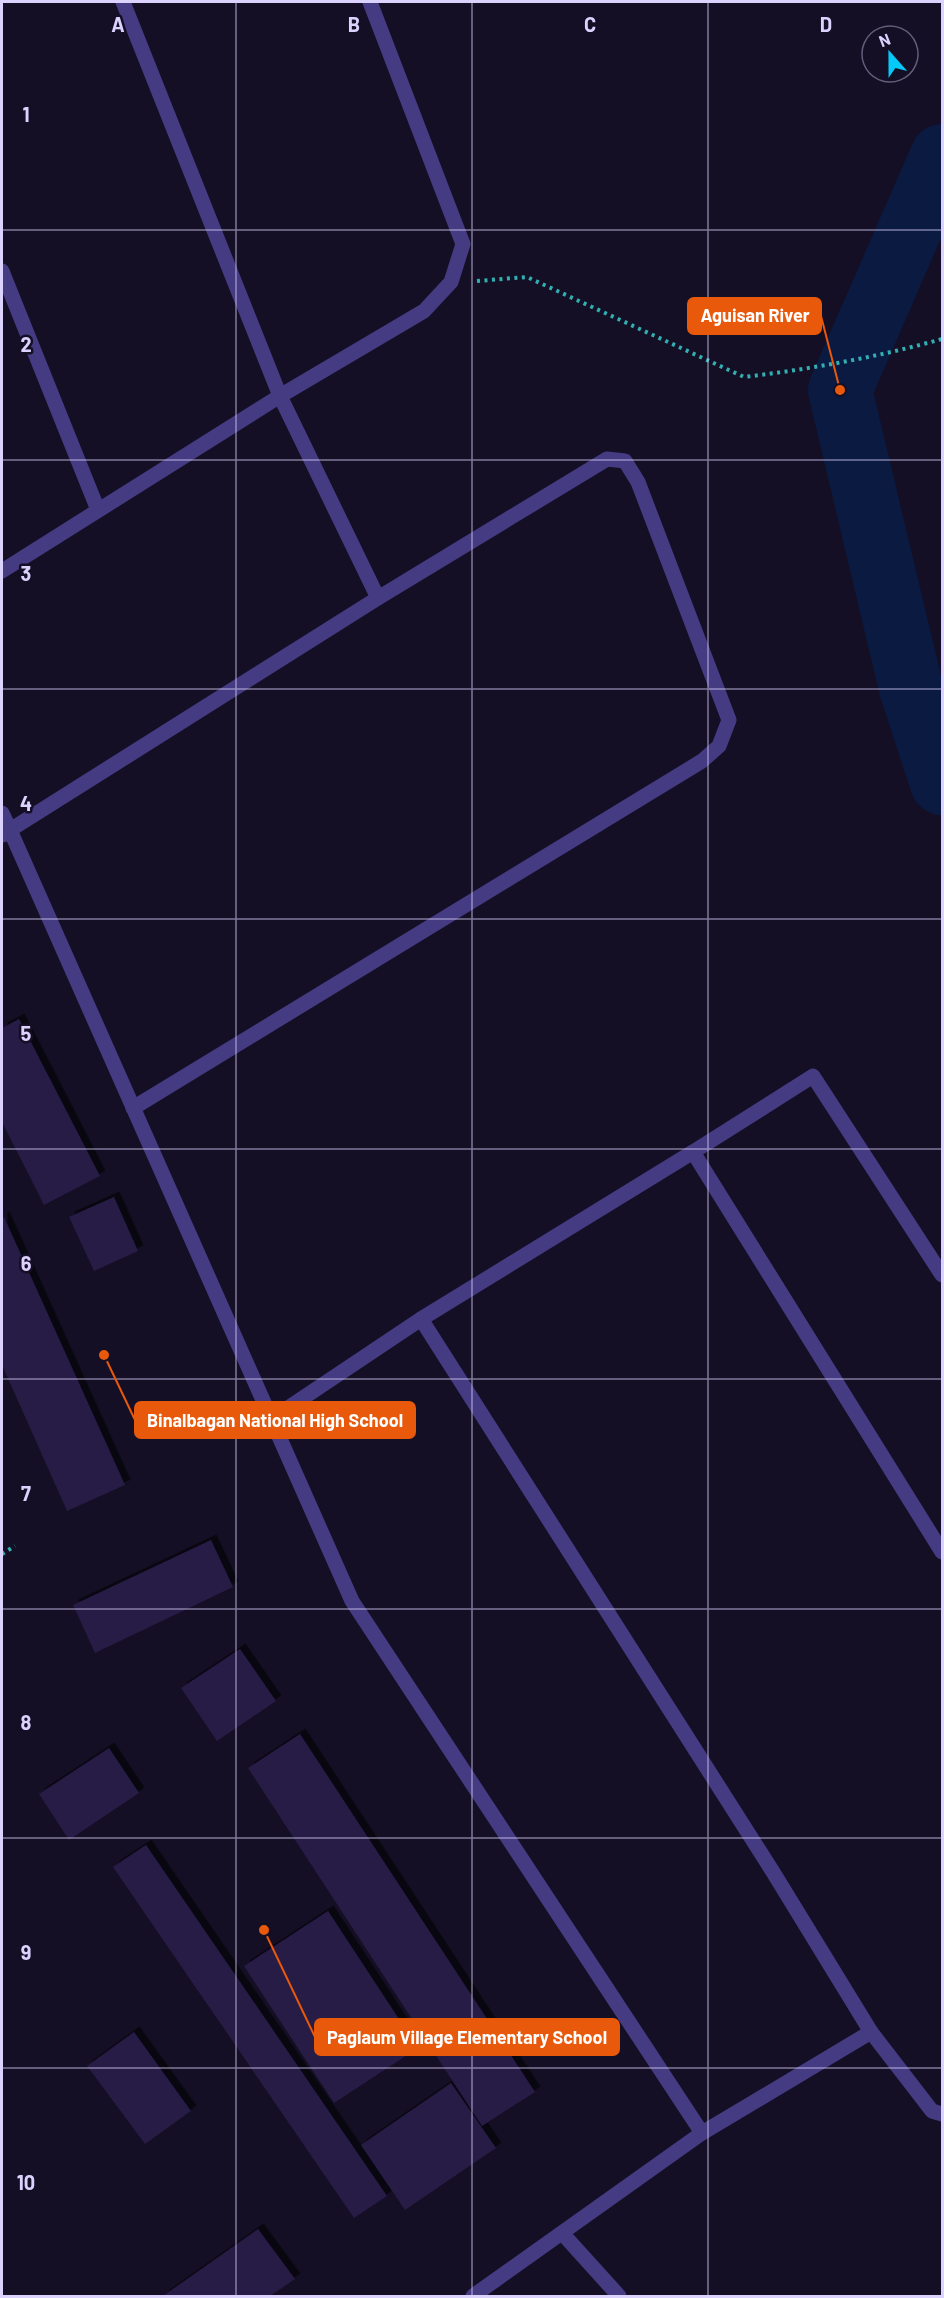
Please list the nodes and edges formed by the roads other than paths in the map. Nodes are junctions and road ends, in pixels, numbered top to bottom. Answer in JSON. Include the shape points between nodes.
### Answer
{"nodes":[{"id":1,"x":123,"y":2,"type":"edge"},
{"id":2,"x":370,"y":2,"type":"edge"},
{"id":3,"x":2,"y":272,"type":"edge"},
{"id":4,"x":280,"y":396,"type":"junction"},
{"id":5,"x":98,"y":510,"type":"junction"},
{"id":6,"x":2,"y":571,"type":"edge"},
{"id":7,"x":378,"y":598,"type":"junction"},
{"id":8,"x":2,"y":813,"type":"edge"},
{"id":9,"x":6,"y":833,"type":"edge"},
{"id":10,"x":133,"y":1108,"type":"junction"},
{"id":11,"x":693,"y":1152,"type":"junction"},
{"id":12,"x":942,"y":1275,"type":"edge"},
{"id":13,"x":421,"y":1319,"type":"junction"},
{"id":14,"x":270,"y":1420,"type":"junction"},
{"id":15,"x":942,"y":1552,"type":"edge"},
{"id":16,"x":871,"y":2032,"type":"junction"},
{"id":17,"x":942,"y":2114,"type":"edge"},
{"id":18,"x":702,"y":2133,"type":"junction"},
{"id":19,"x":562,"y":2233,"type":"junction"},
{"id":20,"x":473,"y":2296,"type":"edge"},
{"id":21,"x":619,"y":2296,"type":"edge"}],
"edges":[{"from":1,"to":4,"type":"street"},
{"from":2,"to":4,"type":"street","via":[[463,244],[452,282],[424,311]]},
{"from":3,"to":5,"type":"street"},
{"from":4,"to":5,"type":"street"},
{"from":4,"to":7,"type":"street"},
{"from":5,"to":6,"type":"street"},
{"from":7,"to":9,"type":"street"},
{"from":7,"to":10,"type":"street","via":[[590,468],[607,459],[625,461],[638,482],[729,720],[719,746],[702,761]]},
{"from":8,"to":9,"type":"street"},
{"from":9,"to":10,"type":"street"},
{"from":10,"to":14,"type":"street"},
{"from":11,"to":12,"type":"street","via":[[813,1076]]},
{"from":11,"to":13,"type":"street"},
{"from":11,"to":15,"type":"street"},
{"from":13,"to":14,"type":"street"},
{"from":13,"to":16,"type":"street"},
{"from":14,"to":18,"type":"street","via":[[351,1601]]},
{"from":16,"to":17,"type":"street","via":[[932,2111]]},
{"from":16,"to":18,"type":"street"},
{"from":18,"to":19,"type":"street"},
{"from":19,"to":20,"type":"street"},
{"from":19,"to":21,"type":"street"}]}
